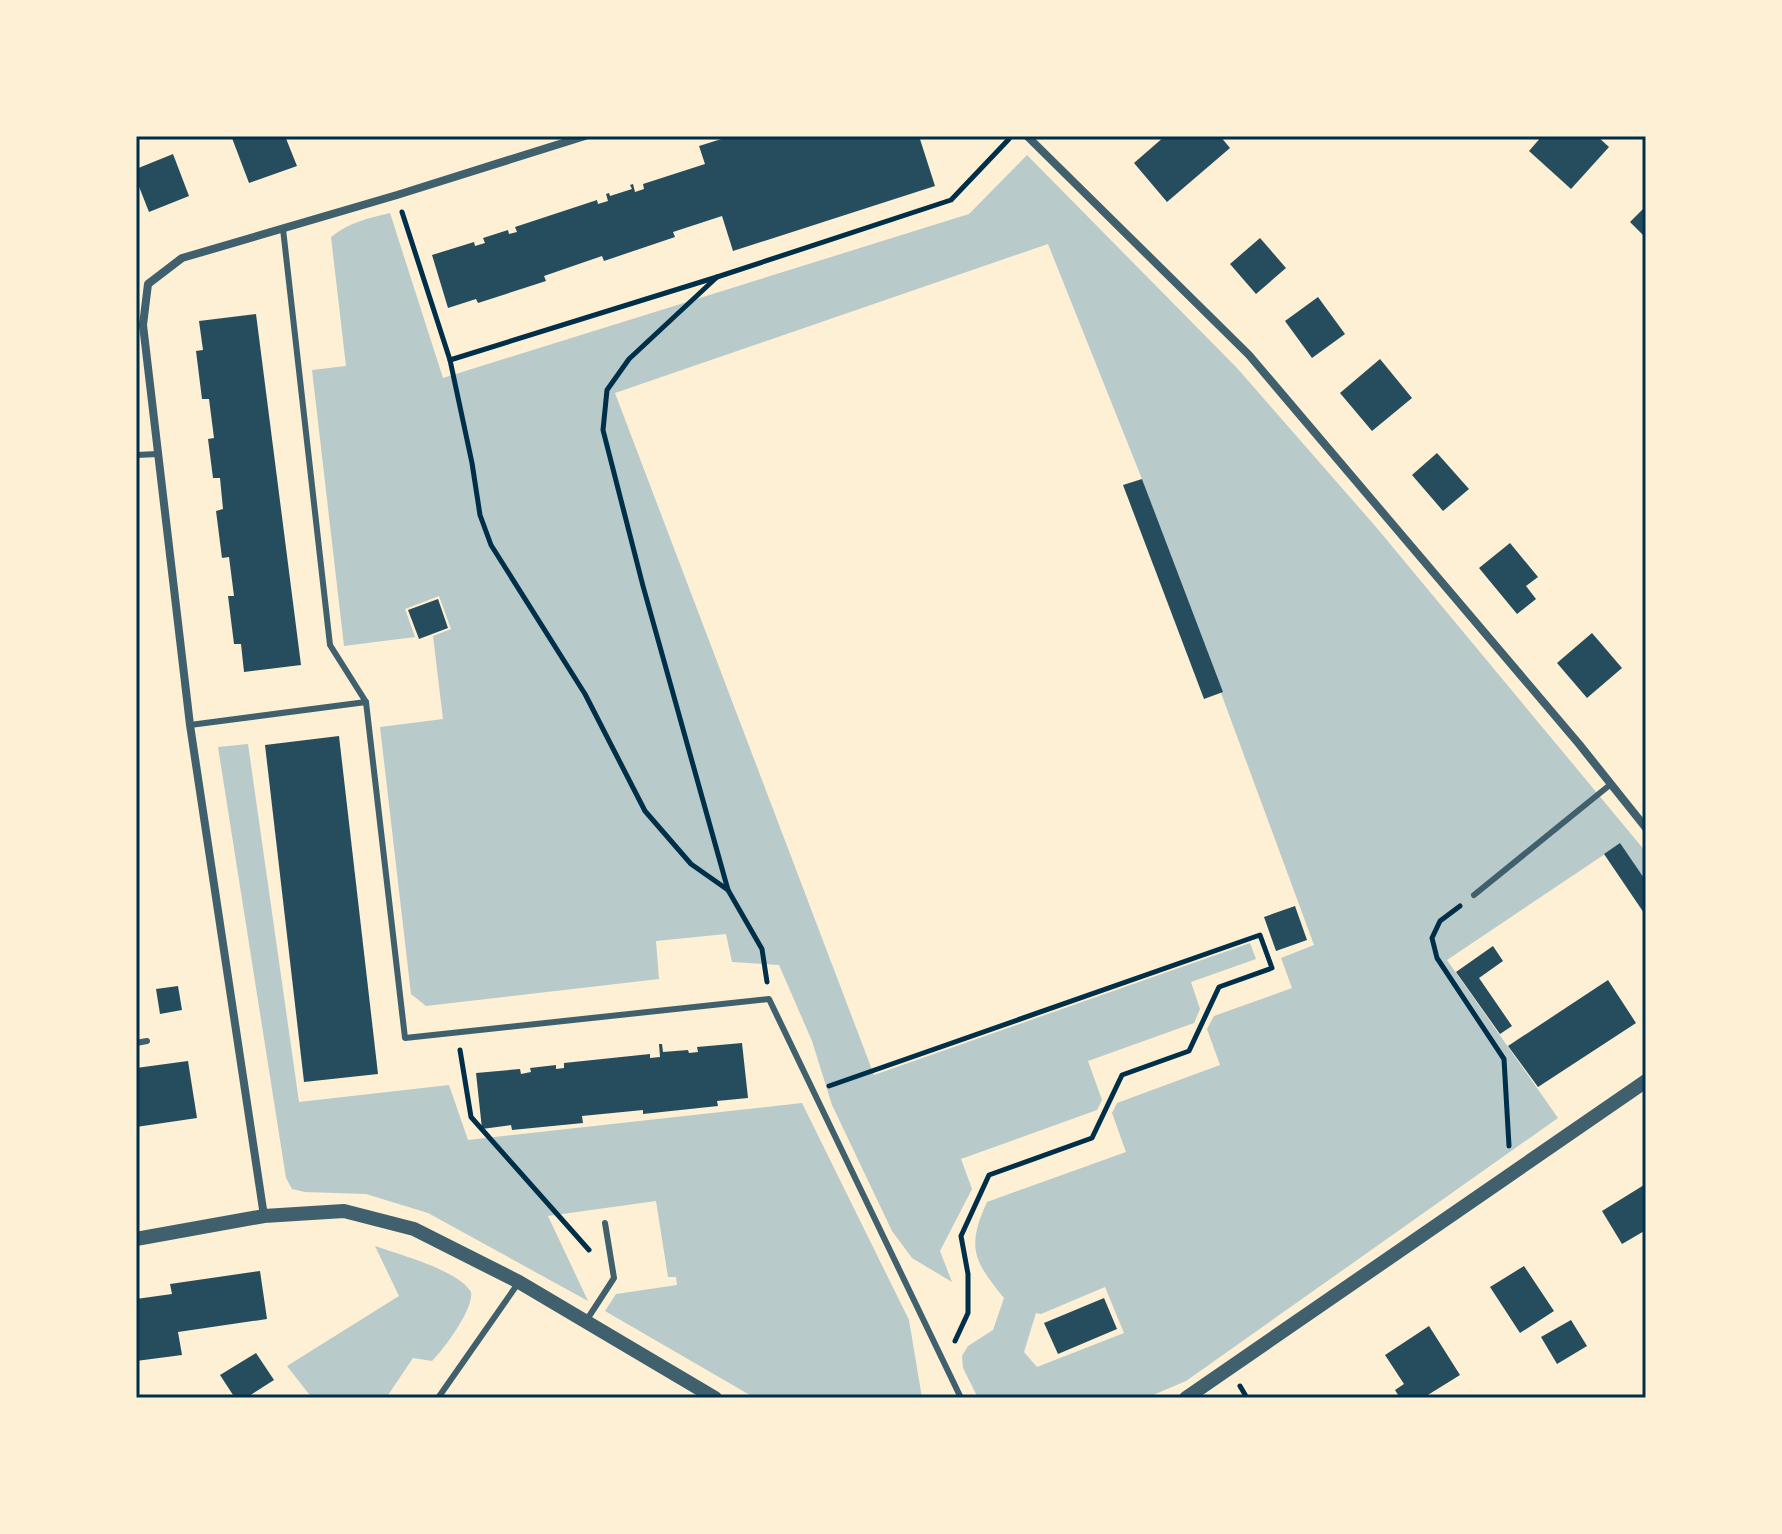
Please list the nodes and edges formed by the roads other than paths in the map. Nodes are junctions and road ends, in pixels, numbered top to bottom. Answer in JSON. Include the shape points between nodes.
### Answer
{"nodes":[{"id":1,"x":585,"y":136,"type":"edge"},
{"id":2,"x":1027,"y":136,"type":"edge"},
{"id":3,"x":283,"y":229,"type":"junction"},
{"id":4,"x":158,"y":454,"type":"junction"},
{"id":5,"x":136,"y":455,"type":"edge"},
{"id":6,"x":366,"y":702,"type":"junction"},
{"id":7,"x":190,"y":725,"type":"junction"},
{"id":8,"x":1611,"y":784,"type":"junction"},
{"id":9,"x":1646,"y":828,"type":"edge"},
{"id":10,"x":1474,"y":895,"type":"road end"},
{"id":11,"x":147,"y":1041,"type":"dead end"},
{"id":12,"x":136,"y":1043,"type":"edge"},
{"id":13,"x":1645,"y":1083,"type":"edge"},
{"id":14,"x":264,"y":1216,"type":"junction"},
{"id":15,"x":605,"y":1223,"type":"dead end"},
{"id":16,"x":136,"y":1239,"type":"edge"},
{"id":17,"x":519,"y":1282,"type":"junction"},
{"id":18,"x":586,"y":1321,"type":"junction"},
{"id":19,"x":438,"y":1398,"type":"edge"},
{"id":20,"x":715,"y":1398,"type":"edge"},
{"id":21,"x":961,"y":1398,"type":"edge"},
{"id":22,"x":1186,"y":1398,"type":"edge"}],
"edges":[{"from":1,"to":3,"type":"street"},
{"from":2,"to":8,"type":"street","via":[[1249,355]]},
{"from":3,"to":4,"type":"street","via":[[182,258],[148,284],[143,325]]},
{"from":3,"to":6,"type":"lane","via":[[330,645]]},
{"from":4,"to":5,"type":"lane"},
{"from":4,"to":7,"type":"street"},
{"from":6,"to":7,"type":"lane"},
{"from":6,"to":21,"type":"lane","via":[[405,1038],[769,999]]},
{"from":7,"to":14,"type":"street"},
{"from":8,"to":9,"type":"street"},
{"from":8,"to":10,"type":"lane"},
{"from":11,"to":12,"type":"lane"},
{"from":13,"to":22,"type":"street"},
{"from":14,"to":16,"type":"street"},
{"from":14,"to":17,"type":"street","via":[[344,1211],[414,1229]]},
{"from":15,"to":18,"type":"lane","via":[[614,1278]]},
{"from":17,"to":18,"type":"street"},
{"from":17,"to":19,"type":"lane"},
{"from":18,"to":20,"type":"street"}]}
